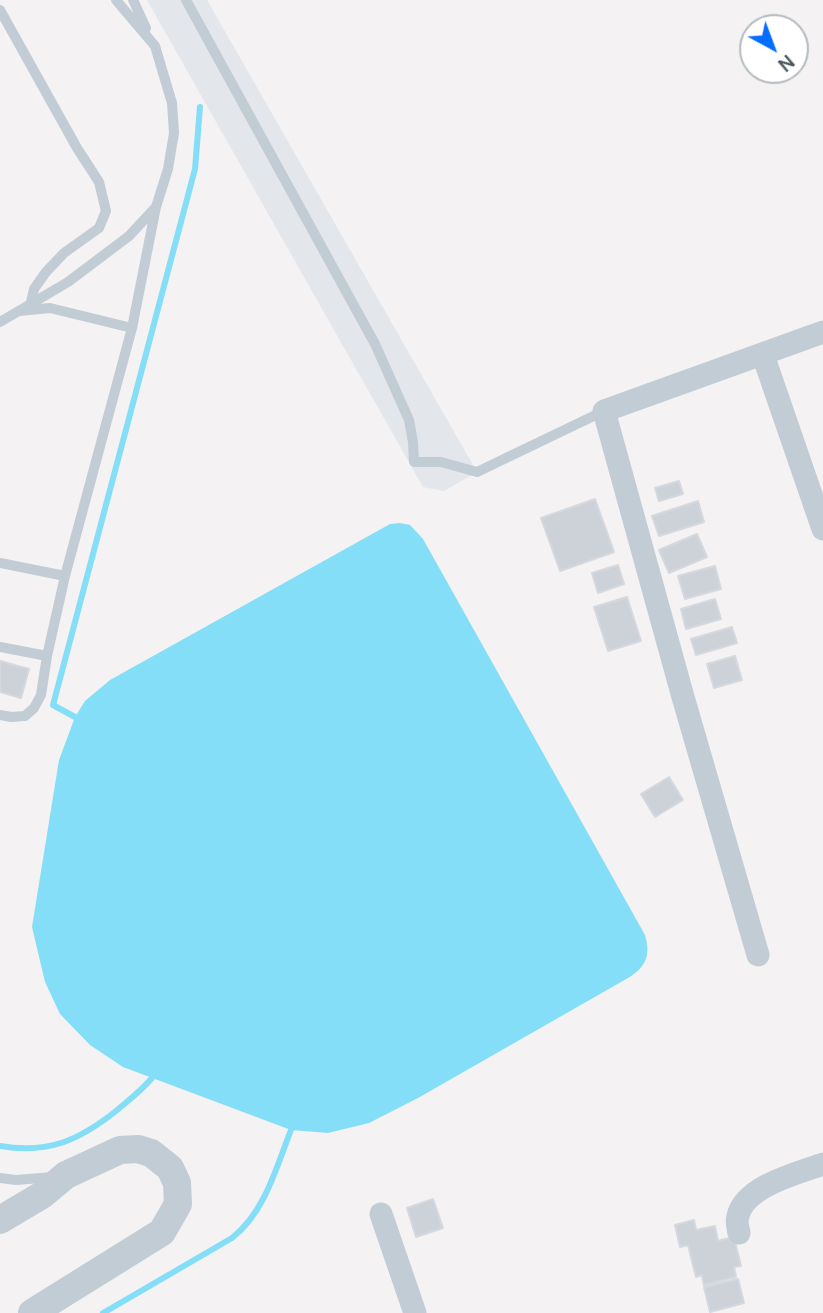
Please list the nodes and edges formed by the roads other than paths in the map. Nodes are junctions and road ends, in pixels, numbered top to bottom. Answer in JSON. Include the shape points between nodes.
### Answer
{"nodes":[{"id":1,"x":116,"y":0,"type":"edge"},
{"id":2,"x":133,"y":0,"type":"edge"},
{"id":3,"x":186,"y":0,"type":"edge"},
{"id":4,"x":0,"y":10,"type":"edge"},
{"id":5,"x":155,"y":46,"type":"junction"},
{"id":6,"x":156,"y":206,"type":"junction"},
{"id":7,"x":31,"y":302,"type":"junction"},
{"id":8,"x":17,"y":311,"type":"junction"},
{"id":9,"x":0,"y":321,"type":"edge"},
{"id":10,"x":132,"y":328,"type":"junction"},
{"id":11,"x":823,"y":332,"type":"edge"},
{"id":12,"x":762,"y":355,"type":"junction"},
{"id":13,"x":604,"y":411,"type":"junction"},
{"id":14,"x":823,"y":529,"type":"edge"},
{"id":15,"x":0,"y":563,"type":"edge"},
{"id":16,"x":65,"y":576,"type":"junction"},
{"id":17,"x":0,"y":647,"type":"edge"},
{"id":18,"x":47,"y":656,"type":"junction"},
{"id":19,"x":0,"y":715,"type":"edge"},
{"id":20,"x":758,"y":956,"type":"dead end"},
{"id":21,"x":823,"y":1164,"type":"edge"},
{"id":22,"x":66,"y":1175,"type":"junction"},
{"id":23,"x":0,"y":1178,"type":"edge"},
{"id":24,"x":382,"y":1214,"type":"dead end"},
{"id":25,"x":0,"y":1220,"type":"edge"},
{"id":26,"x":739,"y":1233,"type":"dead end"},
{"id":27,"x":32,"y":1313,"type":"edge"},
{"id":28,"x":415,"y":1313,"type":"edge"}],
"edges":[{"from":1,"to":5,"type":"lane"},
{"from":2,"to":5,"type":"lane"},
{"from":3,"to":13,"type":"lane","via":[[375,344],[409,420],[414,462],[441,462],[477,472]]},
{"from":4,"to":7,"type":"lane","via":[[99,182],[106,211],[99,228],[46,272]]},
{"from":5,"to":6,"type":"lane","via":[[172,103],[174,133]]},
{"from":6,"to":7,"type":"lane","via":[[119,244],[68,282]]},
{"from":6,"to":10,"type":"lane"},
{"from":7,"to":8,"type":"lane"},
{"from":8,"to":9,"type":"lane"},
{"from":8,"to":10,"type":"lane","via":[[50,308]]},
{"from":10,"to":16,"type":"lane"},
{"from":11,"to":12,"type":"street"},
{"from":12,"to":13,"type":"street"},
{"from":12,"to":14,"type":"street"},
{"from":13,"to":20,"type":"street"},
{"from":15,"to":16,"type":"lane"},
{"from":16,"to":18,"type":"lane"},
{"from":17,"to":18,"type":"lane"},
{"from":18,"to":19,"type":"lane","via":[[41,695],[34,708],[25,716]]},
{"from":21,"to":26,"type":"street","via":[[755,1193],[737,1217]]},
{"from":22,"to":23,"type":"lane"},
{"from":22,"to":25,"type":"street"},
{"from":22,"to":27,"type":"street","via":[[120,1150],[138,1149],[170,1168],[177,1183],[178,1204],[162,1231]]},
{"from":24,"to":28,"type":"street"}]}
